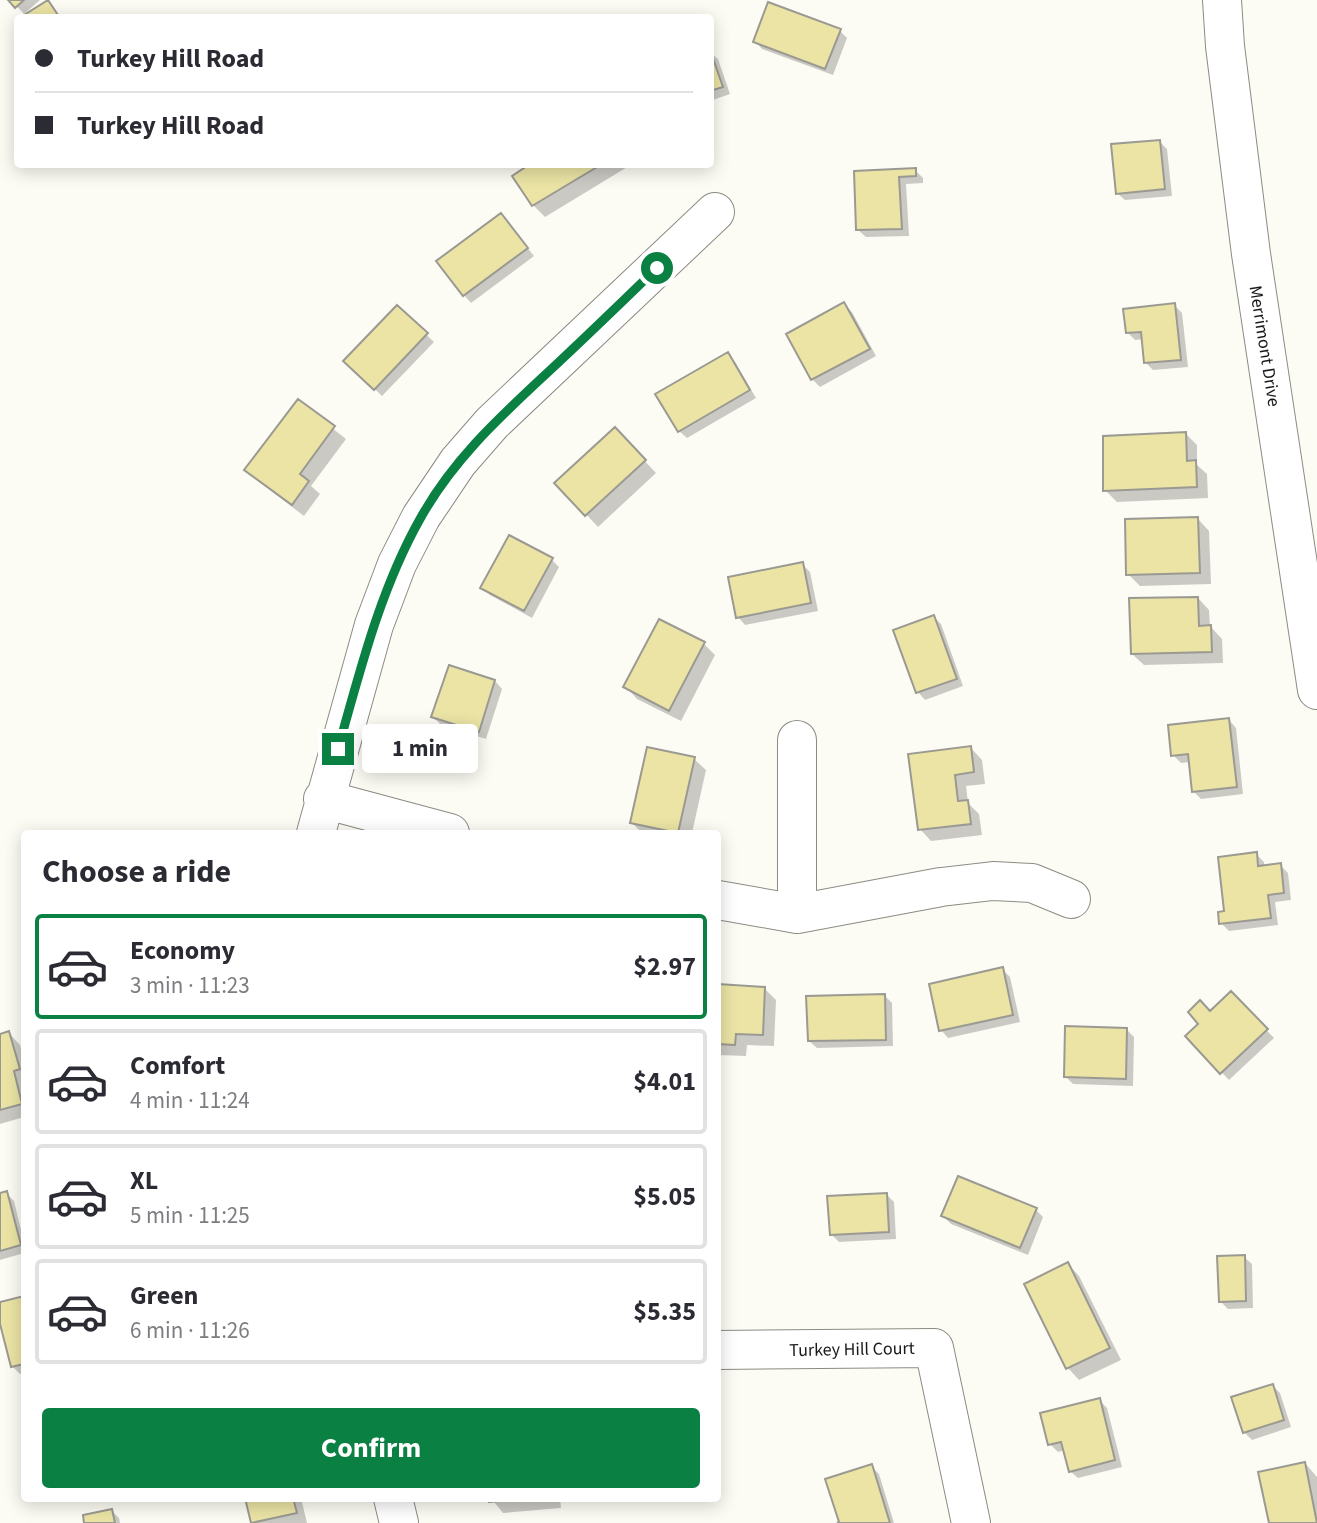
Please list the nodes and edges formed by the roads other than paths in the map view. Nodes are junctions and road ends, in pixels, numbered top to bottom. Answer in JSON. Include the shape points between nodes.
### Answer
{"nodes":[{"id":1,"x":1222,"y":0,"type":"edge"},
{"id":2,"x":715,"y":212,"type":"dead end"},
{"id":3,"x":1317,"y":690,"type":"edge"},
{"id":4,"x":797,"y":740,"type":"dead end"},
{"id":5,"x":319,"y":816,"type":"edge"},
{"id":6,"x":427,"y":830,"type":"edge"},
{"id":7,"x":1071,"y":899,"type":"dead end"},
{"id":8,"x":721,"y":901,"type":"edge"},
{"id":9,"x":797,"y":914,"type":"junction"},
{"id":10,"x":721,"y":1350,"type":"edge"},
{"id":11,"x":394,"y":1502,"type":"edge"},
{"id":12,"x":399,"y":1523,"type":"edge"},
{"id":13,"x":971,"y":1523,"type":"edge"}],
"edges":[{"from":1,"to":3,"type":"street","name":"Merrimont Drive","via":[[1251,254]]},
{"from":2,"to":5,"type":"street","via":[[492,423],[458,462],[421,517],[374,625]]},
{"from":4,"to":9,"type":"street"},
{"from":5,"to":6,"type":"street"},
{"from":7,"to":9,"type":"street","via":[[1032,883],[993,881]]},
{"from":8,"to":9,"type":"street"},
{"from":10,"to":13,"type":"street","name":"Turkey Hill Court","via":[[934,1348]]},
{"from":11,"to":12,"type":"street"}]}
